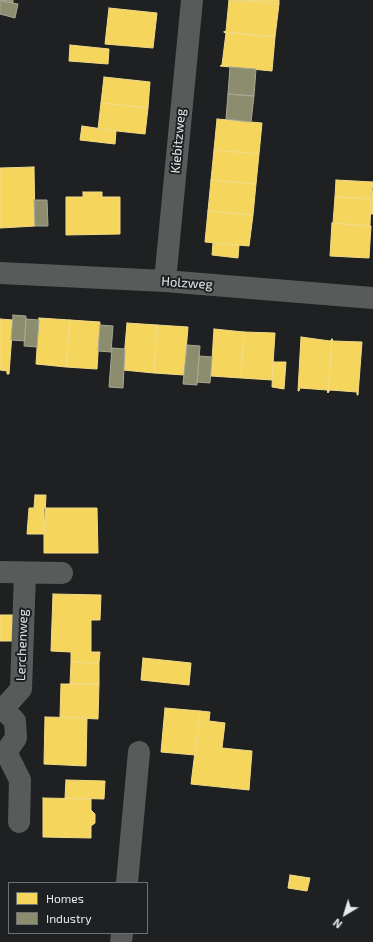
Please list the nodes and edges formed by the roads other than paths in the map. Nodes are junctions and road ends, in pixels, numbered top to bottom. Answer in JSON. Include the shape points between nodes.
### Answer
{"nodes":[{"id":1,"x":192,"y":0,"type":"edge"},
{"id":2,"x":0,"y":273,"type":"edge"},
{"id":3,"x":165,"y":281,"type":"junction"},
{"id":4,"x":373,"y":298,"type":"edge"},
{"id":5,"x":0,"y":572,"type":"edge"},
{"id":6,"x":25,"y":573,"type":"junction"},
{"id":7,"x":62,"y":573,"type":"dead end"},
{"id":8,"x":1,"y":709,"type":"edge"},
{"id":9,"x":3,"y":752,"type":"edge"},
{"id":10,"x":139,"y":752,"type":"dead end"},
{"id":11,"x":19,"y":822,"type":"dead end"},
{"id":12,"x":127,"y":882,"type":"edge"}],
"edges":[{"from":1,"to":3,"type":"street","name":"Kiebitzweg"},
{"from":2,"to":3,"type":"street","name":"Holzweg"},
{"from":3,"to":4,"type":"street","name":"Holzweg"},
{"from":5,"to":6,"type":"street"},
{"from":6,"to":7,"type":"street"},
{"from":6,"to":8,"type":"street","name":"Lerchenweg","via":[[21,689]]},
{"from":8,"to":9,"type":"street","name":"Lerchenweg","via":[[15,721],[16,738]]},
{"from":9,"to":11,"type":"street","name":"Lerchenweg","via":[[20,780]]},
{"from":10,"to":12,"type":"street"}]}
